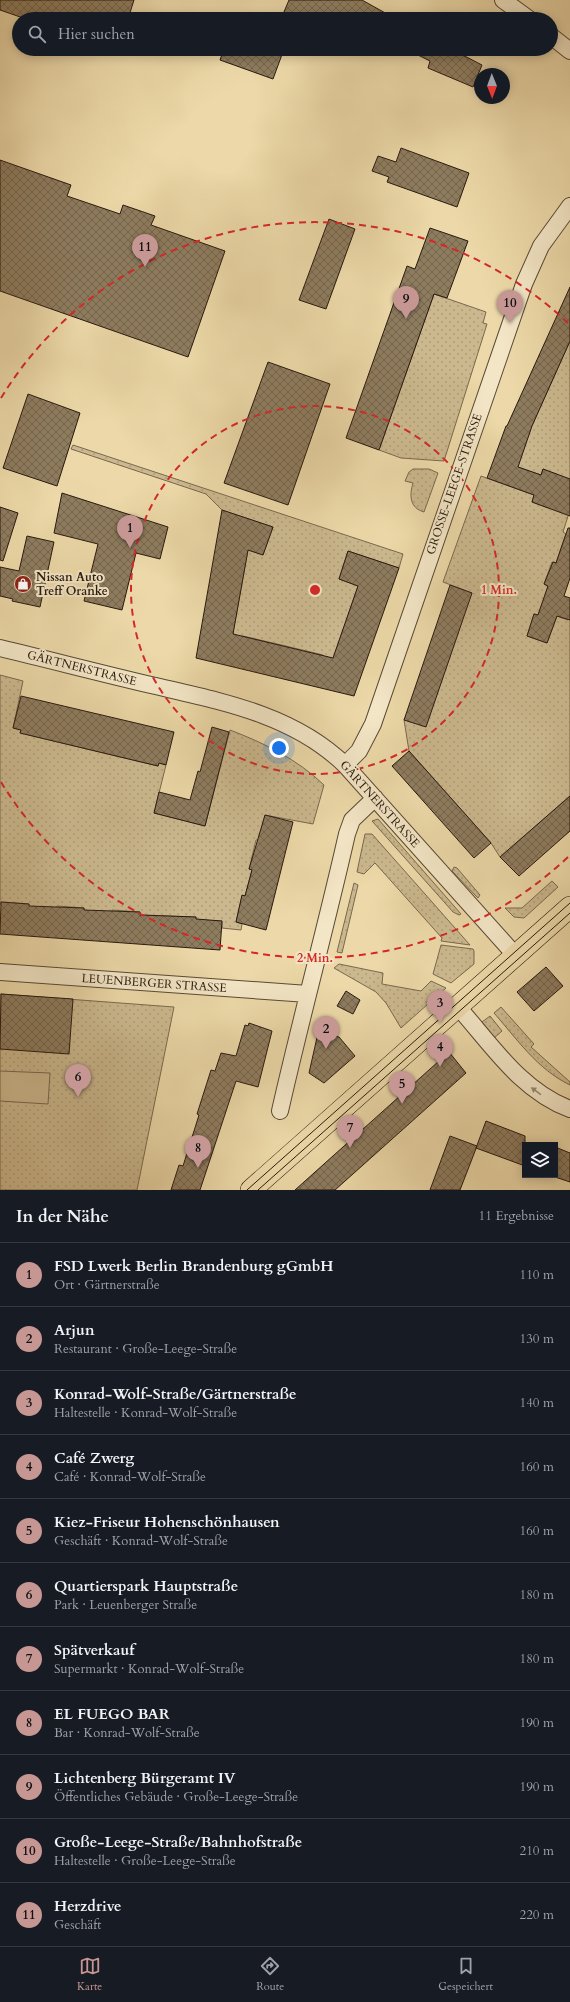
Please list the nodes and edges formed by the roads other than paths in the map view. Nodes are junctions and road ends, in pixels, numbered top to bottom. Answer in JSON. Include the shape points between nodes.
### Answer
{"nodes":[{"id":1,"x":503,"y":0,"type":"edge"},
{"id":2,"x":519,"y":12,"type":"edge"},
{"id":3,"x":558,"y":42,"type":"edge"},
{"id":4,"x":570,"y":51,"type":"edge"},
{"id":5,"x":570,"y":206,"type":"edge"},
{"id":6,"x":0,"y":648,"type":"edge"},
{"id":7,"x":345,"y":764,"type":"junction"},
{"id":8,"x":376,"y":798,"type":"junction"},
{"id":9,"x":570,"y":907,"type":"edge"},
{"id":10,"x":516,"y":956,"type":"junction"},
{"id":11,"x":0,"y":972,"type":"edge"},
{"id":12,"x":308,"y":994,"type":"junction"},
{"id":13,"x":458,"y":1007,"type":"junction"},
{"id":14,"x":570,"y":1109,"type":"edge"},
{"id":15,"x":280,"y":1111,"type":"dead end"},
{"id":16,"x":251,"y":1190,"type":"edge"}],
"edges":[{"from":1,"to":2,"type":"street"},
{"from":3,"to":4,"type":"street"},
{"from":5,"to":7,"type":"street","name":"GROSSE-LEEGE-STRASSE","via":[[541,246],[524,284],[373,724],[366,741]]},
{"from":6,"to":7,"type":"street","name":"GÄRTNERSTRASSE","via":[[211,698],[257,712],[320,744]]},
{"from":7,"to":8,"type":"street","name":"GÄRTNERSTRASSE"},
{"from":8,"to":10,"type":"street","name":"GÄRTNERSTRASSE"},
{"from":8,"to":12,"type":"street","via":[[352,820],[347,834]]},
{"from":9,"to":10,"type":"main road"},
{"from":10,"to":13,"type":"main road"},
{"from":11,"to":12,"type":"street","name":"LEUENBERGER STRASSE"},
{"from":12,"to":15,"type":"street"},
{"from":14,"to":13,"type":"street","one_way":true,"via":[[544,1097],[528,1084]]},
{"from":13,"to":16,"type":"main road"}]}
